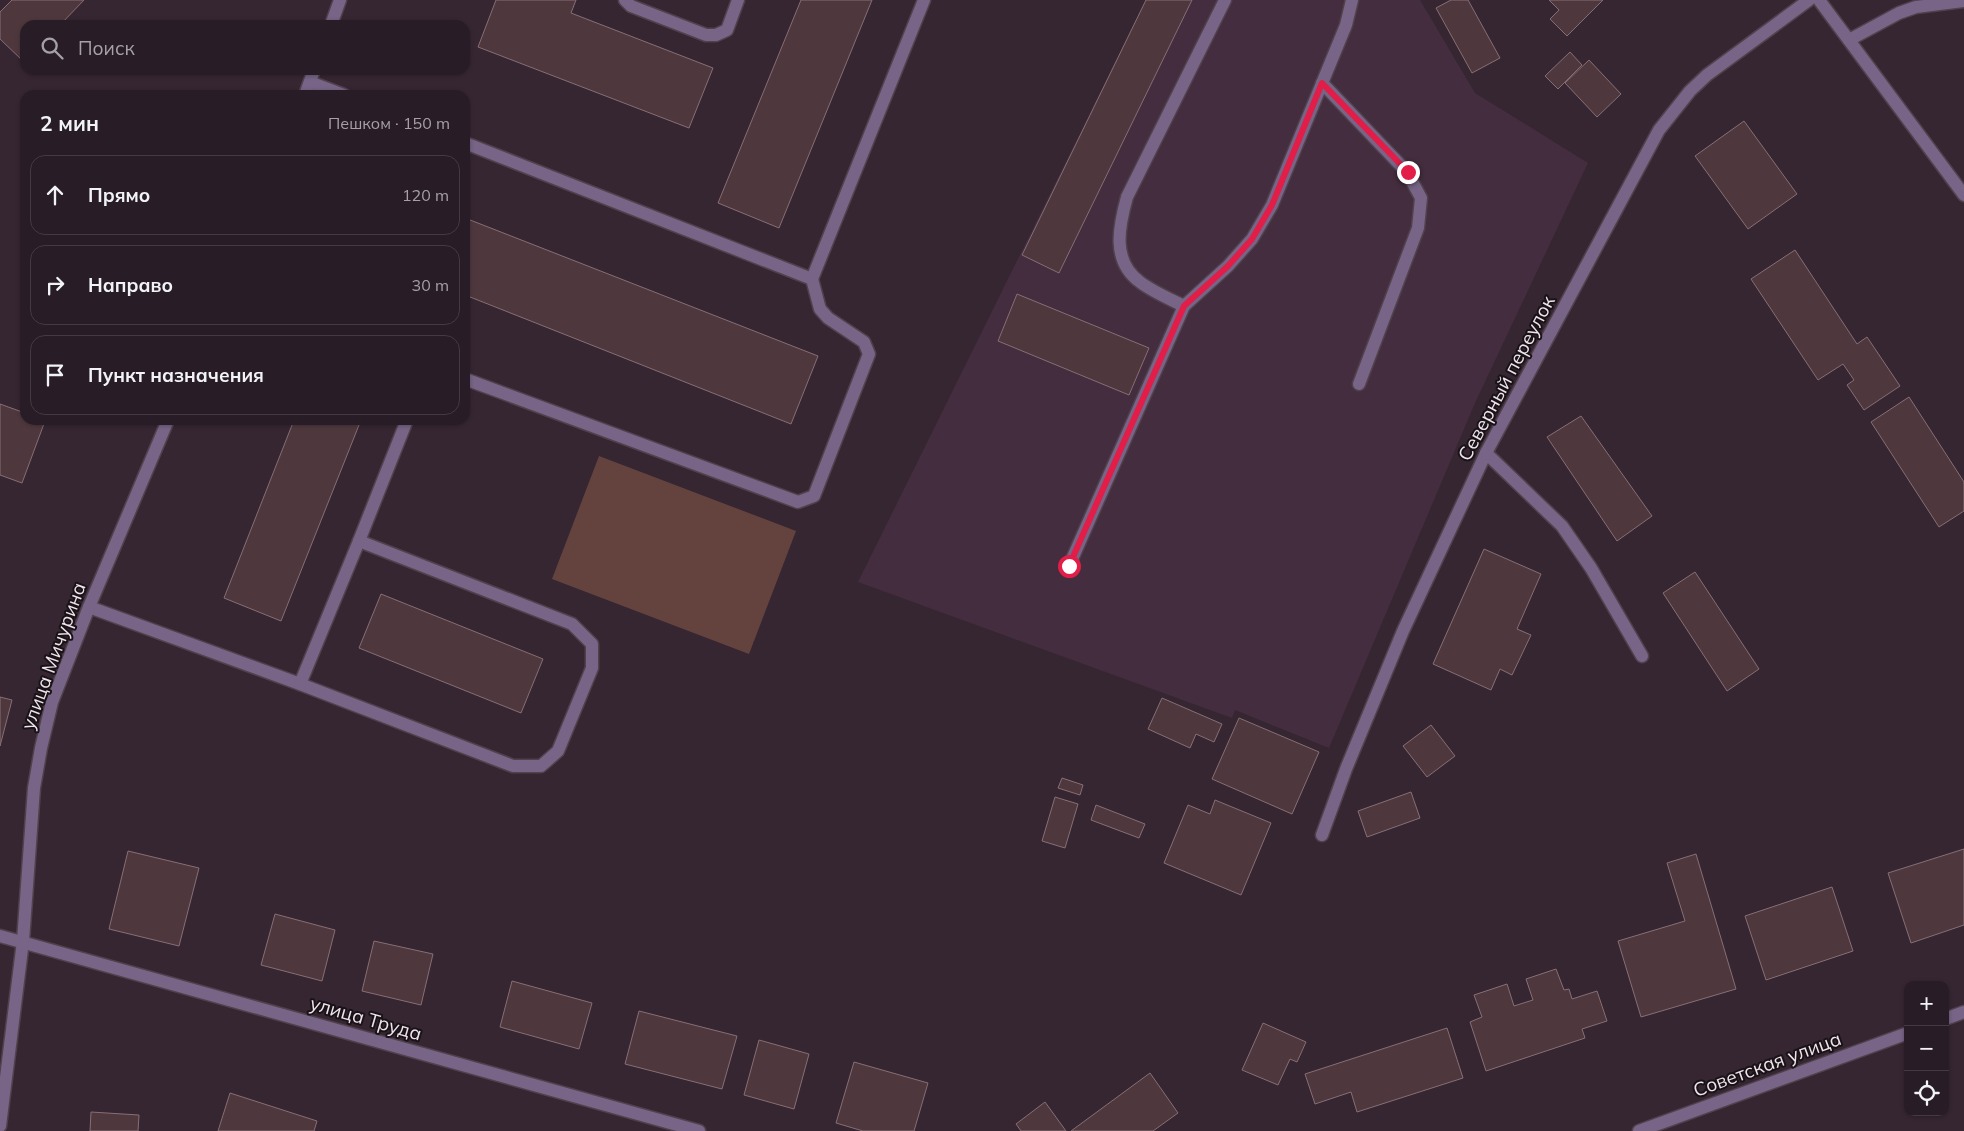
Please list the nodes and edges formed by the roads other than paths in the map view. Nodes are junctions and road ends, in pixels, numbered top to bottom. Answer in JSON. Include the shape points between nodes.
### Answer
{"nodes":[{"id":1,"x":340,"y":0,"type":"edge"},
{"id":2,"x":625,"y":0,"type":"edge"},
{"id":3,"x":738,"y":0,"type":"edge"},
{"id":4,"x":924,"y":0,"type":"edge"},
{"id":5,"x":1225,"y":0,"type":"edge"},
{"id":6,"x":1352,"y":0,"type":"edge"},
{"id":7,"x":1809,"y":0,"type":"edge"},
{"id":8,"x":1819,"y":0,"type":"edge"},
{"id":9,"x":1964,"y":1,"type":"edge"},
{"id":10,"x":333,"y":20,"type":"edge"},
{"id":11,"x":1849,"y":40,"type":"junction"},
{"id":12,"x":312,"y":76,"type":"edge"},
{"id":13,"x":1322,"y":83,"type":"junction"},
{"id":14,"x":307,"y":90,"type":"edge"},
{"id":15,"x":336,"y":90,"type":"edge"},
{"id":16,"x":470,"y":144,"type":"edge"},
{"id":17,"x":1964,"y":195,"type":"edge"},
{"id":18,"x":812,"y":279,"type":"junction"},
{"id":19,"x":1184,"y":306,"type":"junction"},
{"id":20,"x":470,"y":381,"type":"edge"},
{"id":21,"x":1360,"y":384,"type":"dead end"},
{"id":22,"x":166,"y":425,"type":"edge"},
{"id":23,"x":405,"y":425,"type":"edge"},
{"id":24,"x":1486,"y":453,"type":"junction"},
{"id":25,"x":359,"y":541,"type":"junction"},
{"id":26,"x":1069,"y":566,"type":"dead end"},
{"id":27,"x":89,"y":607,"type":"junction"},
{"id":28,"x":1642,"y":656,"type":"dead end"},
{"id":29,"x":300,"y":684,"type":"junction"},
{"id":30,"x":1322,"y":835,"type":"dead end"},
{"id":31,"x":0,"y":936,"type":"edge"},
{"id":32,"x":0,"y":942,"type":"edge"},
{"id":33,"x":23,"y":942,"type":"junction"},
{"id":34,"x":1964,"y":1012,"type":"edge"},
{"id":35,"x":1949,"y":1018,"type":"edge"},
{"id":36,"x":1904,"y":1034,"type":"edge"},
{"id":37,"x":0,"y":1126,"type":"edge"},
{"id":38,"x":699,"y":1131,"type":"edge"},
{"id":39,"x":1639,"y":1131,"type":"edge"}],
"edges":[{"from":1,"to":10,"type":"street"},
{"from":2,"to":3,"type":"street","via":[[631,6],[706,35],[716,35],[727,30]]},
{"from":4,"to":18,"type":"street"},
{"from":5,"to":19,"type":"street","via":[[1127,196],[1120,221],[1118,246],[1126,268],[1140,282]]},
{"from":6,"to":13,"type":"street","via":[[1346,25]]},
{"from":7,"to":24,"type":"street","name":"Северный переулок","via":[[1707,75],[1659,130]]},
{"from":8,"to":11,"type":"street"},
{"from":9,"to":11,"type":"street","via":[[1916,7]]},
{"from":11,"to":17,"type":"street"},
{"from":12,"to":14,"type":"street"},
{"from":12,"to":15,"type":"street"},
{"from":13,"to":19,"type":"street","via":[[1272,205],[1252,239]]},
{"from":13,"to":21,"type":"street","via":[[1408,172],[1421,198],[1418,228]]},
{"from":16,"to":18,"type":"street"},
{"from":18,"to":20,"type":"street","via":[[820,309],[864,342],[869,354],[814,496],[798,502]]},
{"from":19,"to":26,"type":"street"},
{"from":22,"to":27,"type":"street","name":"улица Мичурина"},
{"from":23,"to":25,"type":"street"},
{"from":24,"to":28,"type":"street","via":[[1562,526],[1591,568]]},
{"from":24,"to":30,"type":"street","name":"Северный переулок","via":[[1403,631]]},
{"from":25,"to":29,"type":"street"},
{"from":25,"to":29,"type":"street","via":[[572,624],[592,644],[592,668],[558,751],[541,766],[514,766]]},
{"from":27,"to":29,"type":"street"},
{"from":27,"to":33,"type":"street","name":"улица Мичурина","via":[[52,702],[40,748]]},
{"from":31,"to":33,"type":"street","name":"улица Труда"},
{"from":32,"to":33,"type":"street","name":"улица Труда"},
{"from":33,"to":37,"type":"street","name":"улица Мичурина"},
{"from":33,"to":38,"type":"street","name":"улица Труда"},
{"from":34,"to":35,"type":"street"},
{"from":36,"to":39,"type":"street","name":"Советская улица"}]}
